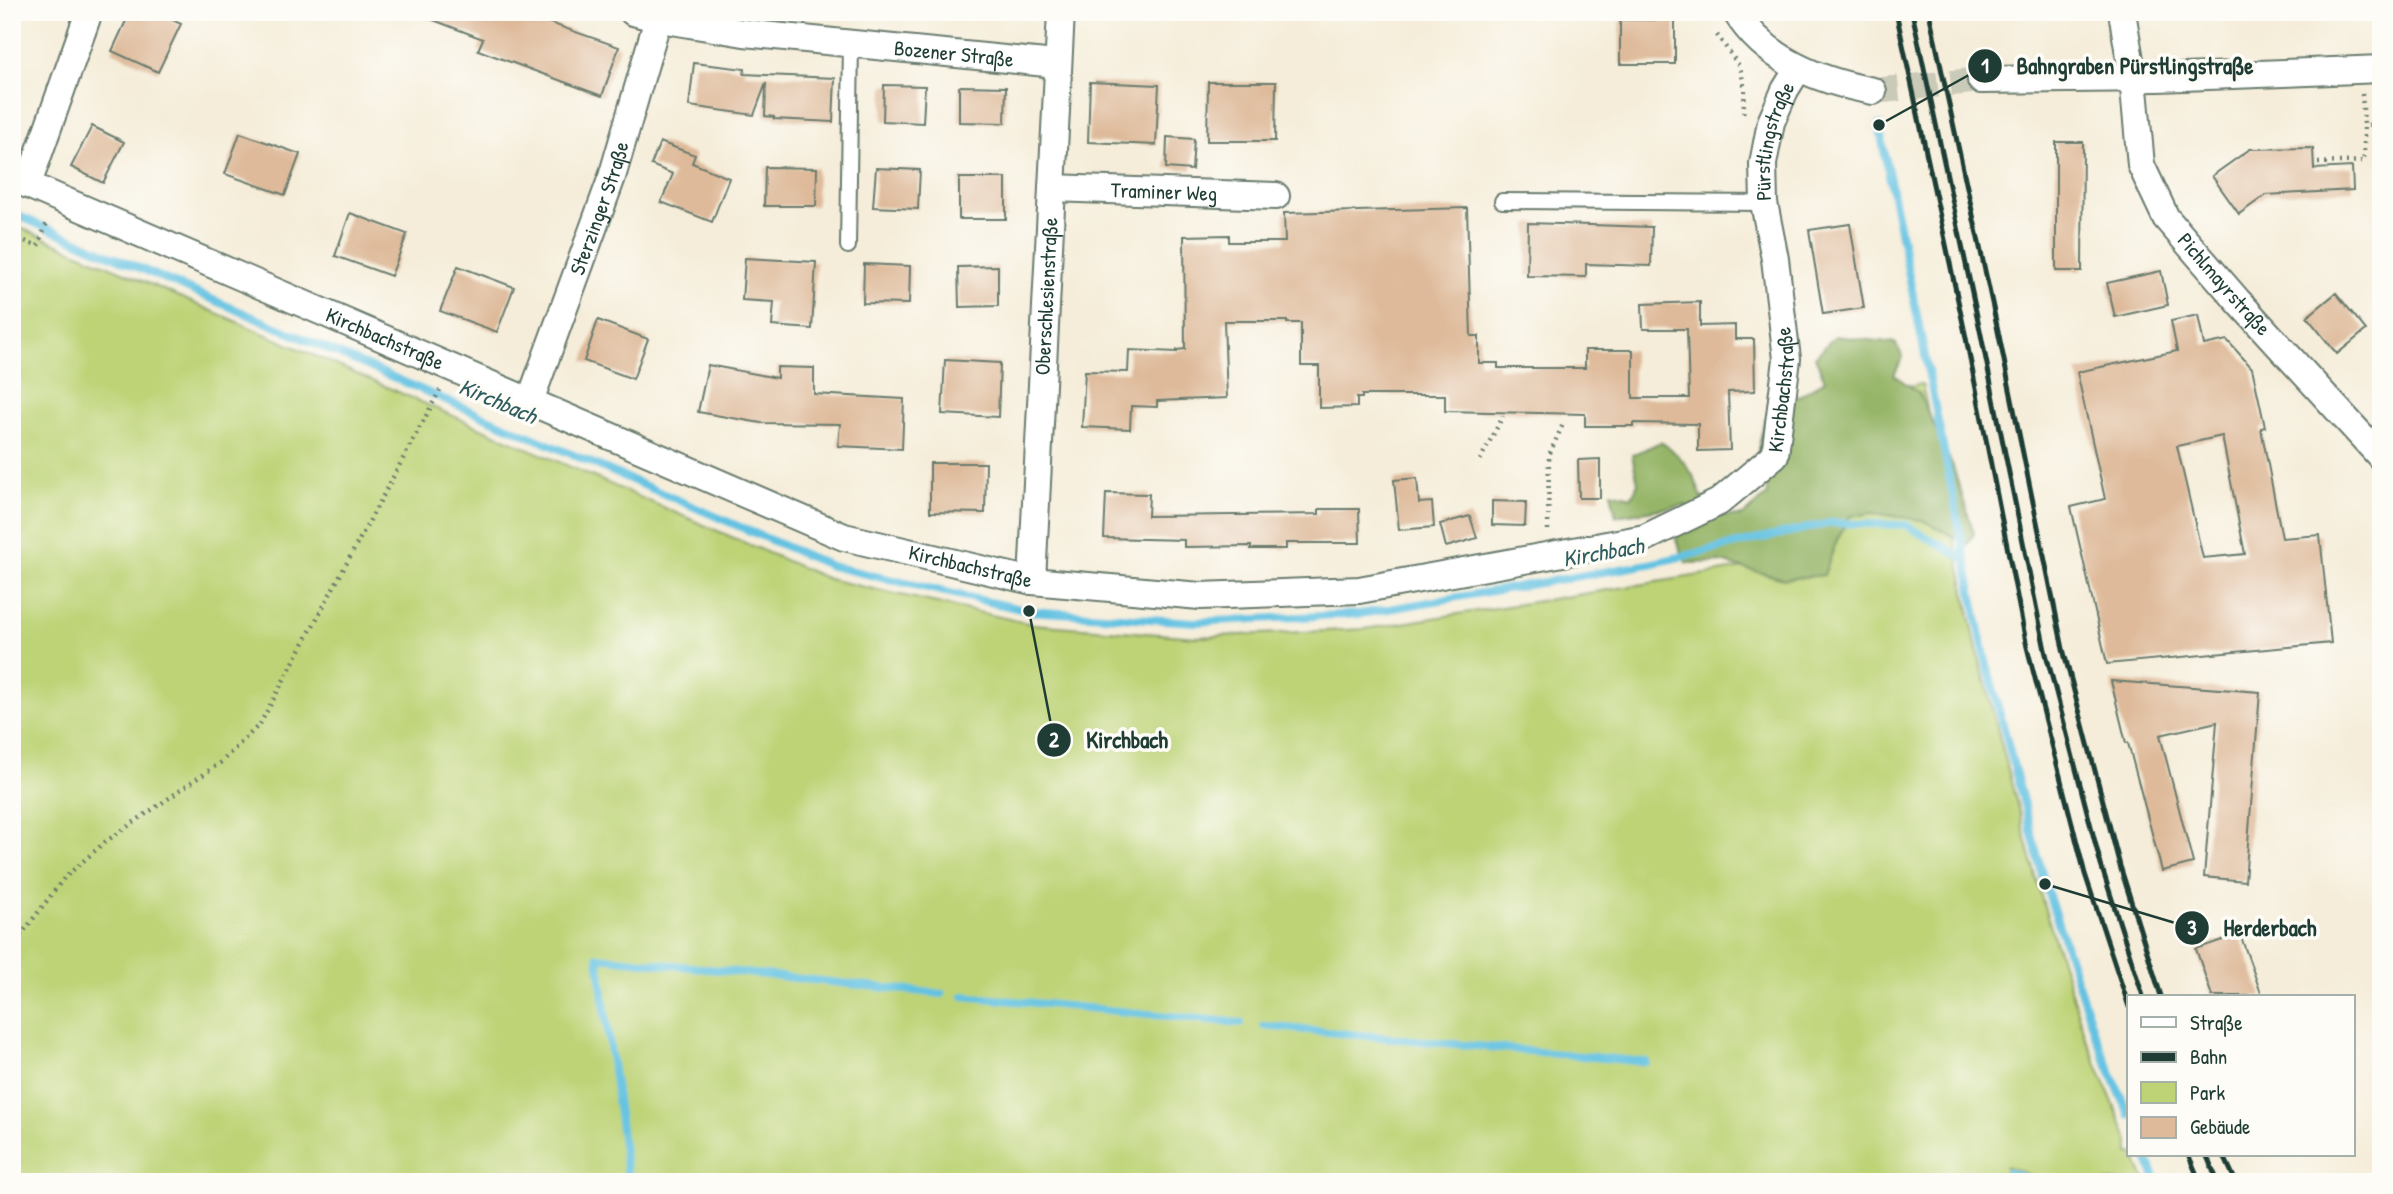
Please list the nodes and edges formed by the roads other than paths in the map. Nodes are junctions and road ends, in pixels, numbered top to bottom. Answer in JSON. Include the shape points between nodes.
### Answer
{"nodes":[{"id":1,"x":89,"y":12,"type":"edge"},
{"id":2,"x":633,"y":12,"type":"edge"},
{"id":3,"x":1060,"y":12,"type":"edge"},
{"id":4,"x":1735,"y":12,"type":"edge"},
{"id":5,"x":2122,"y":12,"type":"edge"},
{"id":6,"x":660,"y":16,"type":"edge"},
{"id":7,"x":850,"y":44,"type":"junction"},
{"id":8,"x":1056,"y":64,"type":"junction"},
{"id":9,"x":1798,"y":69,"type":"junction"},
{"id":10,"x":2371,"y":69,"type":"edge"},
{"id":11,"x":2133,"y":78,"type":"junction"},
{"id":12,"x":1981,"y":80,"type":"tunnel mouth"},
{"id":13,"x":1873,"y":91,"type":"tunnel mouth"},
{"id":14,"x":20,"y":181,"type":"edge"},
{"id":15,"x":1052,"y":188,"type":"junction"},
{"id":16,"x":1276,"y":196,"type":"dead end"},
{"id":17,"x":1502,"y":201,"type":"dead end"},
{"id":18,"x":1764,"y":203,"type":"junction"},
{"id":19,"x":848,"y":246,"type":"dead end"},
{"id":20,"x":1775,"y":259,"type":"joint"},
{"id":21,"x":530,"y":401,"type":"junction"},
{"id":22,"x":2381,"y":457,"type":"edge"},
{"id":23,"x":1032,"y":581,"type":"junction"}],
"edges":[{"from":1,"to":14,"type":"street"},
{"from":2,"to":6,"type":"street","name":"Bozener Straße"},
{"from":3,"to":8,"type":"street","name":"Oberschlesienstraße"},
{"from":4,"to":9,"type":"street","name":"Pürstlingstraße","via":[[1763,44]]},
{"from":5,"to":11,"type":"street","name":"Pichlmayrstraße"},
{"from":6,"to":7,"type":"street","name":"Bozener Straße","via":[[744,33]]},
{"from":6,"to":21,"type":"street","name":"Sterzinger Straße","via":[[612,177]]},
{"from":7,"to":8,"type":"street","name":"Bozener Straße"},
{"from":7,"to":19,"type":"lane"},
{"from":8,"to":15,"type":"street","name":"Oberschlesienstraße"},
{"from":9,"to":13,"type":"street"},
{"from":9,"to":18,"type":"street","name":"Pürstlingstraße","via":[[1771,122],[1763,164]]},
{"from":10,"to":11,"type":"street"},
{"from":11,"to":12,"type":"street"},
{"from":11,"to":22,"type":"street","name":"Pichlmayrstraße","via":[[2141,165],[2166,218]]},
{"from":14,"to":21,"type":"street","name":"Kirchbachstraße"},
{"from":15,"to":16,"type":"street","name":"Traminer Weg"},
{"from":15,"to":23,"type":"street","name":"Oberschlesienstraße"},
{"from":17,"to":18,"type":"lane"},
{"from":18,"to":20,"type":"street","name":"Pürstlingstraße"},
{"from":20,"to":23,"type":"street","name":"Kirchbachstraße","via":[[1787,359],[1775,455],[1719,502],[1645,538],[1359,590],[1200,596]]},
{"from":21,"to":23,"type":"street","name":"Kirchbachstraße","via":[[844,537]]}]}
